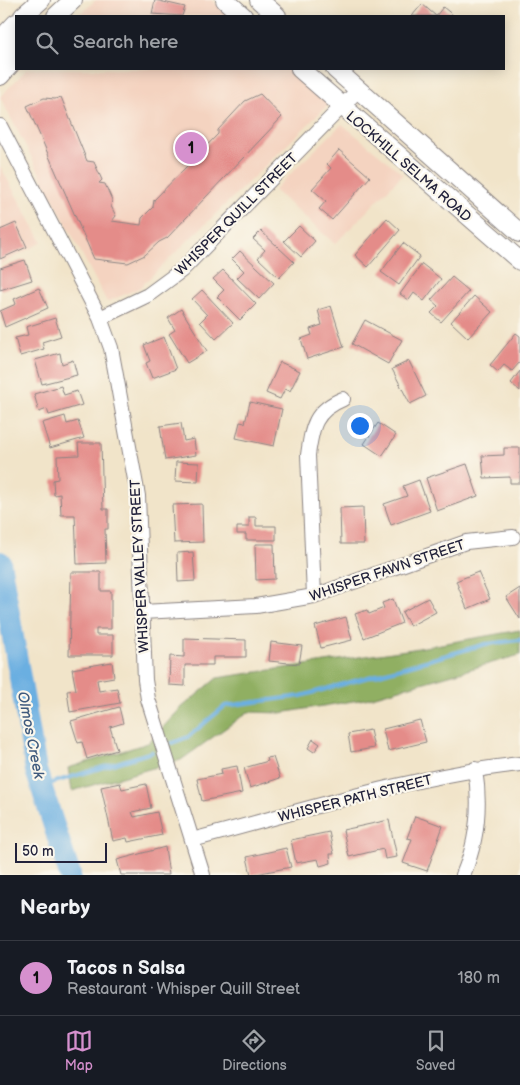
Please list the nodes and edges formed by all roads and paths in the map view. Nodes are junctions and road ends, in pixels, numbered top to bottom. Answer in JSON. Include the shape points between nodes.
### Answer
{"nodes":[{"id":1,"x":41,"y":0,"type":"edge"},
{"id":2,"x":73,"y":0,"type":"edge"},
{"id":3,"x":225,"y":0,"type":"edge"},
{"id":4,"x":259,"y":0,"type":"edge"},
{"id":5,"x":24,"y":15,"type":"edge"},
{"id":6,"x":57,"y":15,"type":"edge"},
{"id":7,"x":241,"y":15,"type":"edge"},
{"id":8,"x":276,"y":15,"type":"edge"},
{"id":9,"x":15,"y":24,"type":"edge"},
{"id":10,"x":0,"y":40,"type":"edge"},
{"id":11,"x":15,"y":44,"type":"edge"},
{"id":12,"x":0,"y":59,"type":"edge"},
{"id":13,"x":15,"y":59,"type":"edge"},
{"id":14,"x":301,"y":70,"type":"edge"},
{"id":15,"x":336,"y":70,"type":"edge"},
{"id":16,"x":0,"y":76,"type":"edge"},
{"id":17,"x":358,"y":90,"type":"junction"},
{"id":18,"x":342,"y":107,"type":"junction"},
{"id":19,"x":0,"y":126,"type":"edge"},
{"id":20,"x":442,"y":165,"type":"junction"},
{"id":21,"x":427,"y":182,"type":"junction"},
{"id":22,"x":520,"y":233,"type":"edge"},
{"id":23,"x":520,"y":261,"type":"edge"},
{"id":24,"x":100,"y":318,"type":"junction"},
{"id":25,"x":343,"y":399,"type":"dead end"},
{"id":26,"x":513,"y":537,"type":"dead end"},
{"id":27,"x":314,"y":596,"type":"junction"},
{"id":28,"x":142,"y":612,"type":"junction"},
{"id":29,"x":520,"y":764,"type":"edge"},
{"id":30,"x":476,"y":769,"type":"junction"},
{"id":31,"x":192,"y":840,"type":"junction"},
{"id":32,"x":203,"y":875,"type":"edge"},
{"id":33,"x":463,"y":875,"type":"edge"}],
"edges":[{"from":1,"to":5,"type":"main road"},
{"from":2,"to":6,"type":"main road"},
{"from":3,"to":7,"type":"main road"},
{"from":4,"to":8,"type":"main road"},
{"from":9,"to":10,"type":"main road"},
{"from":11,"to":12,"type":"main road"},
{"from":13,"to":16,"type":"main road"},
{"from":14,"to":18,"type":"main road","name":"LOCKHILL SELMA ROAD"},
{"from":15,"to":17,"type":"main road","name":"LOCKHILL SELMA ROAD"},
{"from":17,"to":18,"type":"street","name":"WHISPER QUILL STREET"},
{"from":17,"to":20,"type":"main road","name":"LOCKHILL SELMA ROAD"},
{"from":18,"to":21,"type":"main road","name":"LOCKHILL SELMA ROAD"},
{"from":18,"to":24,"type":"street","name":"WHISPER QUILL STREET","via":[[182,270],[148,295]]},
{"from":19,"to":24,"type":"street","name":"WHISPER VALLEY STREET"},
{"from":20,"to":21,"type":"street"},
{"from":20,"to":22,"type":"main road","name":"LOCKHILL SELMA ROAD"},
{"from":21,"to":23,"type":"main road","name":"LOCKHILL SELMA ROAD"},
{"from":24,"to":28,"type":"street","name":"WHISPER VALLEY STREET","via":[[111,348],[138,496]]},
{"from":25,"to":27,"type":"street","via":[[328,405],[317,417],[309,448]]},
{"from":26,"to":27,"type":"street","name":"WHISPER FAWN STREET","via":[[466,542]]},
{"from":27,"to":28,"type":"street","name":"WHISPER FAWN STREET","via":[[256,606]]},
{"from":28,"to":31,"type":"street","name":"WHISPER VALLEY STREET","via":[[148,698]]},
{"from":29,"to":30,"type":"street","name":"WHISPER PATH STREET"},
{"from":30,"to":31,"type":"street","name":"WHISPER PATH STREET"},
{"from":30,"to":33,"type":"street","via":[[479,820],[473,851]]},
{"from":31,"to":32,"type":"street","name":"WHISPER VALLEY STREET"}]}
